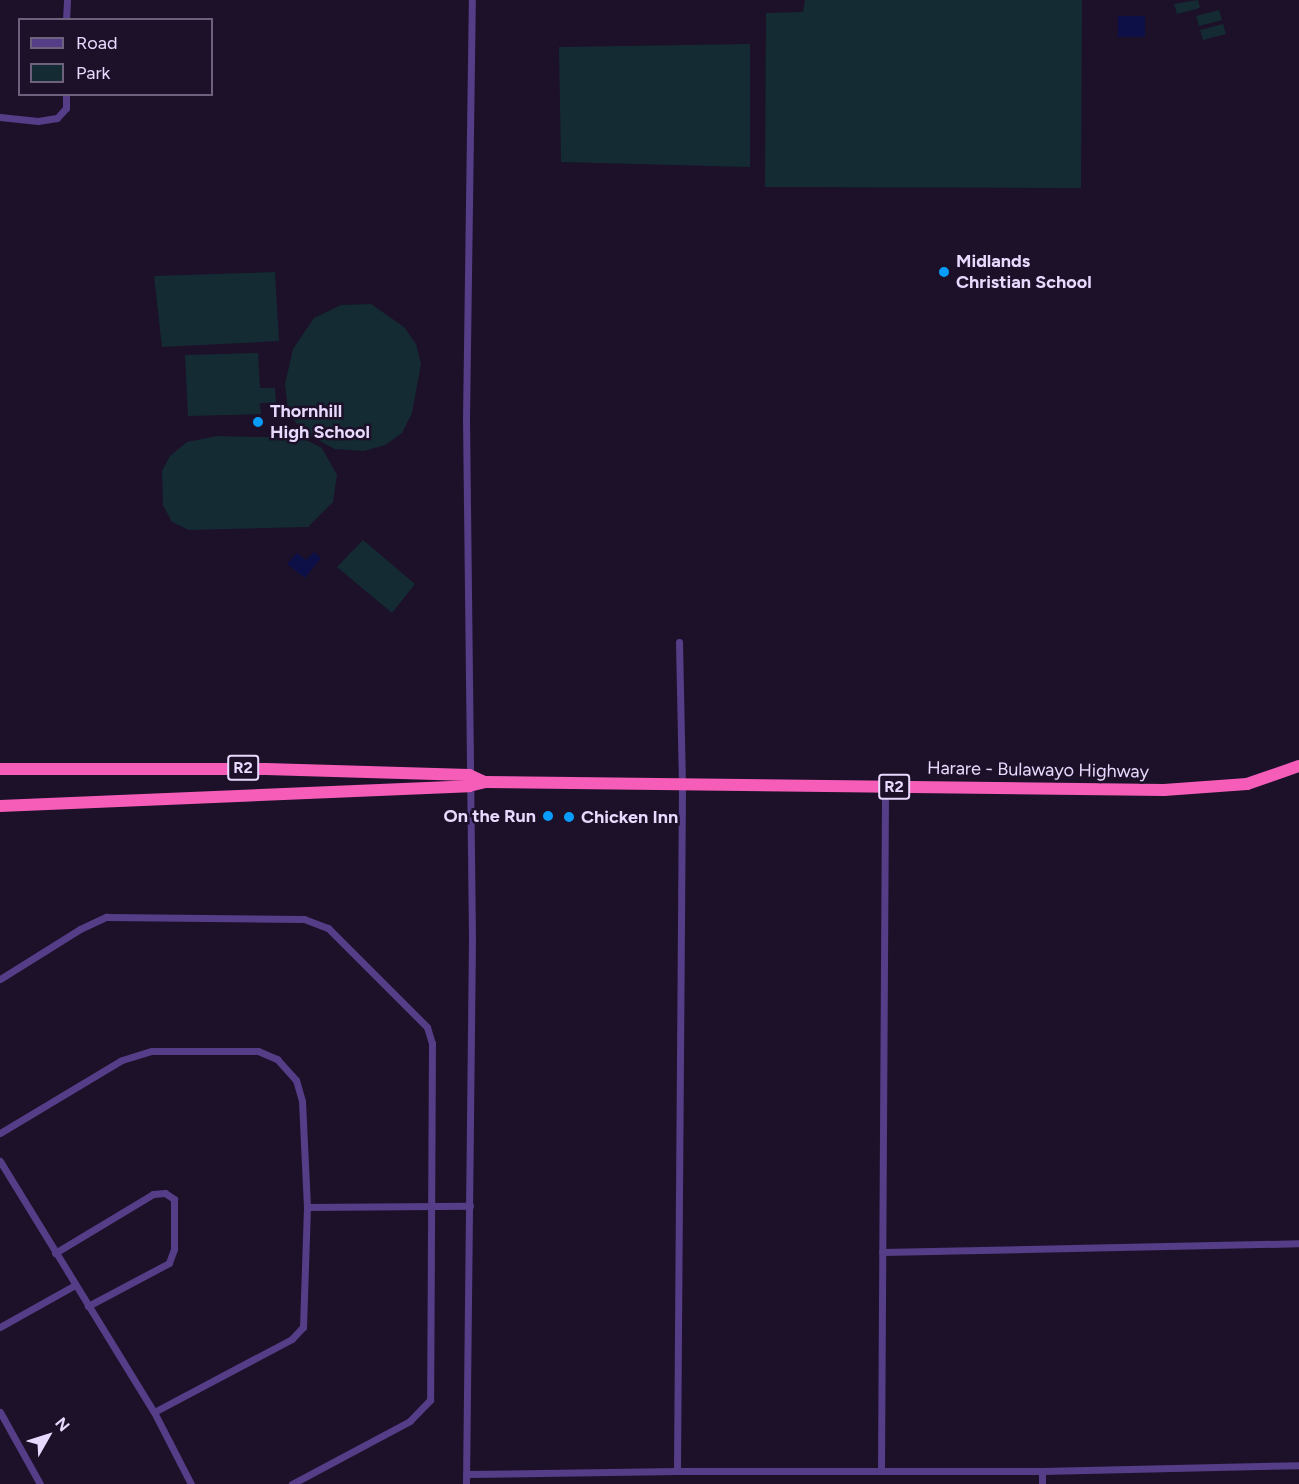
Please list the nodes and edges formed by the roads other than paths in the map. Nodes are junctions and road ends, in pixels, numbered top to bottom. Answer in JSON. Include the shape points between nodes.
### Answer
{"nodes":[{"id":1,"x":67,"y":0,"type":"edge"},
{"id":2,"x":472,"y":0,"type":"edge"},
{"id":3,"x":66,"y":18,"type":"edge"},
{"id":4,"x":66,"y":96,"type":"edge"},
{"id":5,"x":0,"y":117,"type":"edge"},
{"id":6,"x":679,"y":642,"type":"dead end"},
{"id":7,"x":1299,"y":765,"type":"edge"},
{"id":8,"x":0,"y":770,"type":"edge"},
{"id":9,"x":470,"y":781,"type":"junction"},
{"id":10,"x":682,"y":786,"type":"junction"},
{"id":11,"x":885,"y":787,"type":"junction"},
{"id":12,"x":0,"y":806,"type":"edge"},
{"id":13,"x":0,"y":979,"type":"edge"},
{"id":14,"x":0,"y":1133,"type":"edge"},
{"id":15,"x":0,"y":1161,"type":"edge"},
{"id":16,"x":470,"y":1206,"type":"junction"},
{"id":17,"x":306,"y":1207,"type":"junction"},
{"id":18,"x":430,"y":1207,"type":"junction"},
{"id":19,"x":1299,"y":1243,"type":"edge"},
{"id":20,"x":882,"y":1252,"type":"junction"},
{"id":21,"x":55,"y":1253,"type":"junction"},
{"id":22,"x":75,"y":1285,"type":"junction"},
{"id":23,"x":88,"y":1306,"type":"junction"},
{"id":24,"x":0,"y":1327,"type":"edge"},
{"id":25,"x":0,"y":1412,"type":"edge"},
{"id":26,"x":154,"y":1412,"type":"junction"},
{"id":27,"x":1299,"y":1465,"type":"edge"},
{"id":28,"x":881,"y":1470,"type":"junction"},
{"id":29,"x":678,"y":1471,"type":"junction"},
{"id":30,"x":1042,"y":1471,"type":"junction"},
{"id":31,"x":466,"y":1474,"type":"junction"},
{"id":32,"x":40,"y":1484,"type":"edge"},
{"id":33,"x":191,"y":1484,"type":"edge"},
{"id":34,"x":292,"y":1484,"type":"edge"},
{"id":35,"x":466,"y":1484,"type":"edge"},
{"id":36,"x":1042,"y":1484,"type":"edge"}],
"edges":[{"from":1,"to":3,"type":"street"},
{"from":2,"to":9,"type":"street","via":[[466,407]]},
{"from":4,"to":5,"type":"street","via":[[66,108],[57,118],[38,121]]},
{"from":6,"to":10,"type":"street"},
{"from":7,"to":11,"type":"highway","name":"Harare - Bulawayo Highway","number":"R2","via":[[1246,784],[1213,788]]},
{"from":8,"to":9,"type":"highway","name":"Harare - Bulawayo Highway","number":"R2","via":[[200,767]]},
{"from":9,"to":10,"type":"highway","name":"Harare - Bulawayo Highway","number":"R2"},
{"from":9,"to":12,"type":"highway","name":"Harare - Bulawayo Highway","number":"R2"},
{"from":9,"to":16,"type":"street"},
{"from":10,"to":11,"type":"highway","name":"Harare - Bulawayo Highway","number":"R2"},
{"from":10,"to":29,"type":"street"},
{"from":11,"to":20,"type":"street"},
{"from":13,"to":18,"type":"street","via":[[80,929],[106,918],[318,922],[431,1035]]},
{"from":14,"to":17,"type":"street","via":[[135,1055],[172,1049],[258,1052],[277,1059],[299,1089]]},
{"from":15,"to":21,"type":"street"},
{"from":16,"to":18,"type":"street"},
{"from":16,"to":31,"type":"street"},
{"from":17,"to":18,"type":"street"},
{"from":17,"to":26,"type":"street","via":[[303,1327],[292,1339]]},
{"from":18,"to":34,"type":"street","via":[[430,1400],[410,1422]]},
{"from":19,"to":20,"type":"street"},
{"from":20,"to":28,"type":"street"},
{"from":21,"to":22,"type":"street"},
{"from":21,"to":23,"type":"street","via":[[153,1194],[165,1193],[174,1199],[174,1249],[169,1263]]},
{"from":22,"to":23,"type":"street"},
{"from":22,"to":24,"type":"street"},
{"from":23,"to":26,"type":"street"},
{"from":25,"to":32,"type":"street"},
{"from":26,"to":33,"type":"street"},
{"from":27,"to":30,"type":"street"},
{"from":28,"to":29,"type":"street"},
{"from":28,"to":30,"type":"street"},
{"from":29,"to":31,"type":"street"},
{"from":30,"to":36,"type":"street"},
{"from":31,"to":35,"type":"street"}]}
